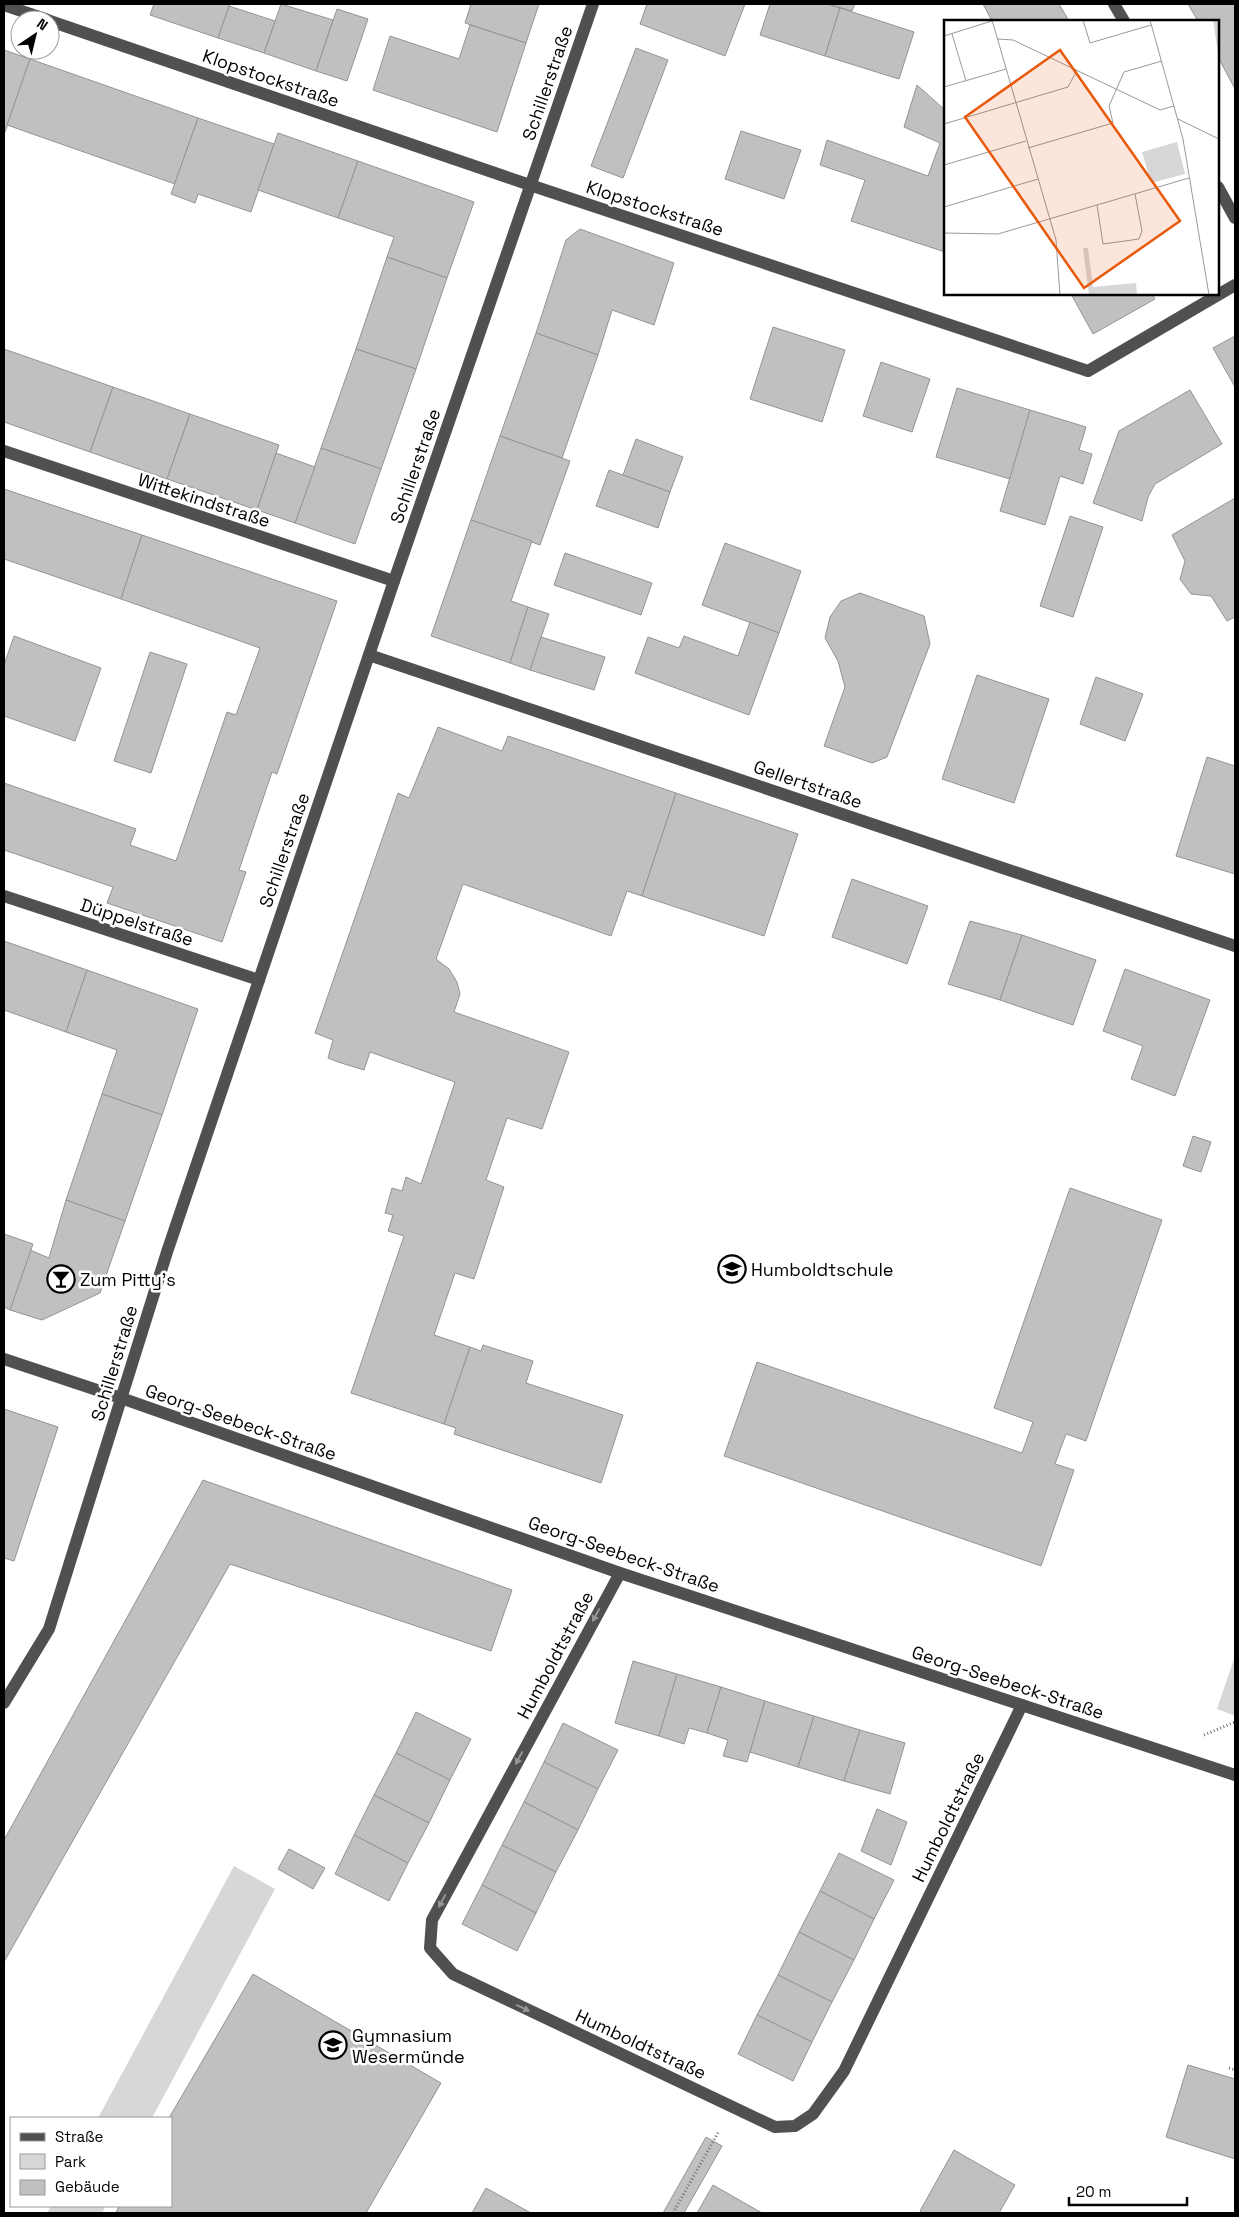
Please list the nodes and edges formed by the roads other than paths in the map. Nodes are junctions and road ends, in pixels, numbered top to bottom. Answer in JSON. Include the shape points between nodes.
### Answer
{"nodes":[{"id":1,"x":592,"y":4,"type":"edge"},
{"id":2,"x":1114,"y":4,"type":"edge"},
{"id":3,"x":4,"y":5,"type":"edge"},
{"id":4,"x":19,"y":10,"type":"edge"},
{"id":5,"x":1123,"y":20,"type":"edge"},
{"id":6,"x":60,"y":24,"type":"edge"},
{"id":7,"x":530,"y":186,"type":"junction"},
{"id":8,"x":1219,"y":189,"type":"edge"},
{"id":9,"x":1235,"y":218,"type":"edge"},
{"id":10,"x":1235,"y":285,"type":"edge"},
{"id":11,"x":1219,"y":294,"type":"edge"},
{"id":12,"x":1218,"y":295,"type":"edge"},
{"id":13,"x":4,"y":452,"type":"edge"},
{"id":14,"x":394,"y":581,"type":"junction"},
{"id":15,"x":369,"y":655,"type":"junction"},
{"id":16,"x":4,"y":896,"type":"edge"},
{"id":17,"x":1235,"y":946,"type":"edge"},
{"id":18,"x":259,"y":980,"type":"junction"},
{"id":19,"x":4,"y":1359,"type":"edge"},
{"id":20,"x":121,"y":1398,"type":"junction"},
{"id":21,"x":620,"y":1572,"type":"junction"},
{"id":22,"x":4,"y":1703,"type":"edge"},
{"id":23,"x":1022,"y":1705,"type":"junction"},
{"id":24,"x":1235,"y":1775,"type":"edge"}],
"edges":[{"from":1,"to":7,"type":"street","name":"Schillerstraße"},
{"from":2,"to":5,"type":"street"},
{"from":3,"to":4,"type":"street","name":"Klopstockstraße"},
{"from":6,"to":7,"type":"street","name":"Klopstockstraße"},
{"from":7,"to":12,"type":"street","name":"Klopstockstraße","via":[[1088,371]]},
{"from":7,"to":14,"type":"street","name":"Schillerstraße"},
{"from":8,"to":9,"type":"street"},
{"from":10,"to":11,"type":"street","name":"Klopstockstraße"},
{"from":13,"to":14,"type":"street","name":"Wittekindstraße"},
{"from":14,"to":15,"type":"street","name":"Schillerstraße"},
{"from":15,"to":17,"type":"street","name":"Gellertstraße"},
{"from":15,"to":18,"type":"street","name":"Schillerstraße"},
{"from":16,"to":18,"type":"street","name":"Düppelstraße"},
{"from":18,"to":20,"type":"street","name":"Schillerstraße"},
{"from":19,"to":20,"type":"street","name":"Georg-Seebeck-Straße"},
{"from":20,"to":21,"type":"street","name":"Georg-Seebeck-Straße"},
{"from":20,"to":22,"type":"street","name":"Schillerstraße","via":[[49,1629]]},
{"from":21,"to":23,"type":"street","name":"Georg-Seebeck-Straße"},
{"from":21,"to":23,"type":"street","name":"Humboldtstraße","one_way":true,"via":[[432,1920],[430,1948],[453,1974],[775,2127],[795,2126],[813,2114],[844,2072]]},
{"from":23,"to":24,"type":"street","name":"Georg-Seebeck-Straße"}]}
